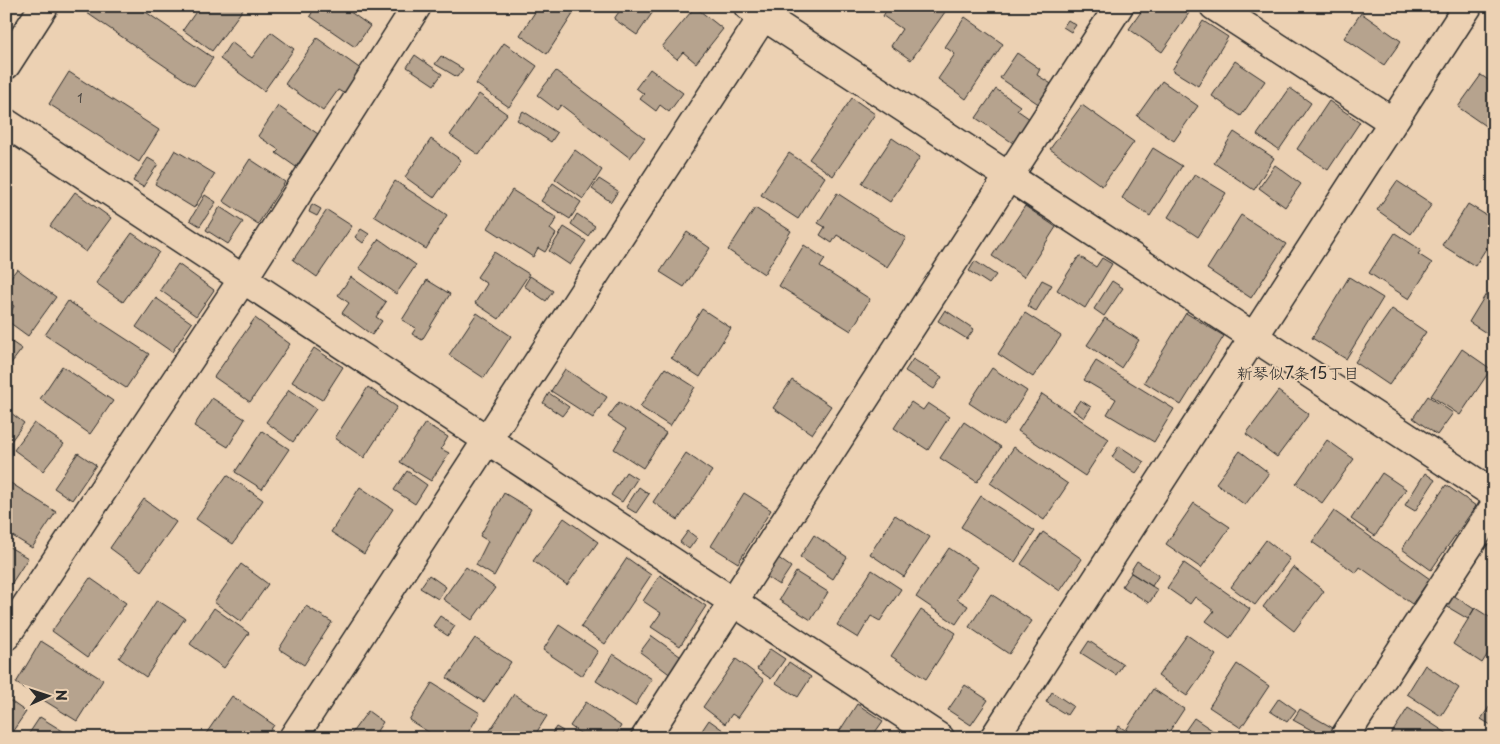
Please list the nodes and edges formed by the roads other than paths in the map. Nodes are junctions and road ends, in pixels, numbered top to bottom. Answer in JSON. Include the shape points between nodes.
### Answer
{"nodes":[{"id":1,"x":44,"y":6,"type":"edge"},
{"id":2,"x":417,"y":6,"type":"edge"},
{"id":3,"x":1119,"y":6,"type":"edge"},
{"id":4,"x":1214,"y":6,"type":"edge"},
{"id":5,"x":1468,"y":6,"type":"edge"},
{"id":6,"x":761,"y":10,"type":"edge"},
{"id":7,"x":6,"y":65,"type":"edge"},
{"id":8,"x":1393,"y":122,"type":"junction"},
{"id":9,"x":6,"y":123,"type":"edge"},
{"id":10,"x":1009,"y":176,"type":"junction"},
{"id":11,"x":243,"y":278,"type":"junction"},
{"id":12,"x":1255,"y":338,"type":"junction"},
{"id":13,"x":487,"y":439,"type":"junction"},
{"id":14,"x":1494,"y":494,"type":"edge"},
{"id":15,"x":1494,"y":507,"type":"edge"},
{"id":16,"x":734,"y":601,"type":"junction"},
{"id":17,"x":6,"y":636,"type":"edge"},
{"id":18,"x":293,"y":738,"type":"edge"},
{"id":19,"x":645,"y":738,"type":"edge"},
{"id":20,"x":940,"y":738,"type":"edge"},
{"id":21,"x":994,"y":738,"type":"edge"},
{"id":22,"x":1344,"y":738,"type":"edge"}],
"edges":[{"from":1,"to":7,"type":"street"},
{"from":2,"to":11,"type":"street"},
{"from":3,"to":10,"type":"street"},
{"from":4,"to":8,"type":"street"},
{"from":5,"to":8,"type":"street"},
{"from":6,"to":10,"type":"street"},
{"from":6,"to":13,"type":"street"},
{"from":8,"to":12,"type":"street"},
{"from":9,"to":11,"type":"street"},
{"from":10,"to":12,"type":"street"},
{"from":10,"to":16,"type":"street"},
{"from":11,"to":13,"type":"street"},
{"from":11,"to":17,"type":"street"},
{"from":12,"to":14,"type":"street"},
{"from":12,"to":21,"type":"street"},
{"from":13,"to":16,"type":"street"},
{"from":13,"to":18,"type":"street"},
{"from":15,"to":22,"type":"street"},
{"from":16,"to":19,"type":"street"},
{"from":16,"to":20,"type":"street"}]}
